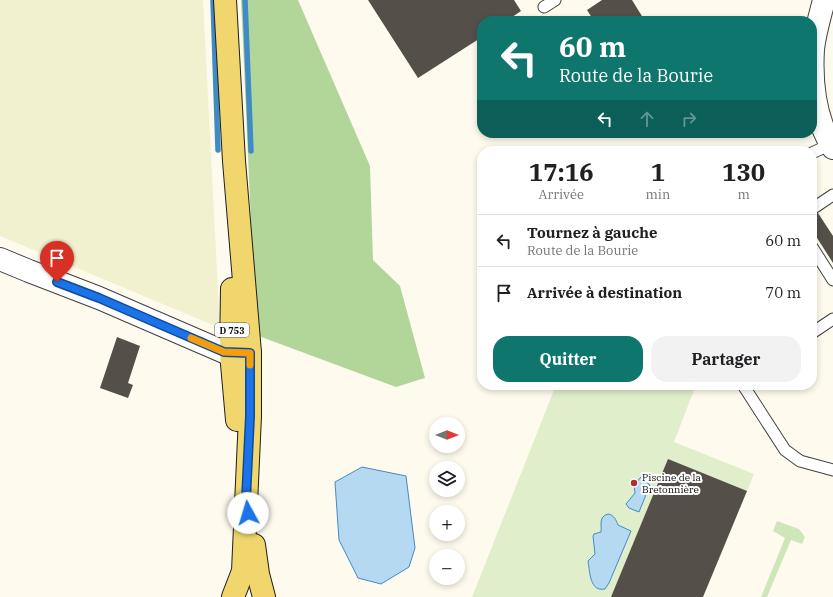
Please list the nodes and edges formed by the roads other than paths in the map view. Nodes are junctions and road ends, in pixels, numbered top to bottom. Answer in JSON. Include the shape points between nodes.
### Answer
{"nodes":[{"id":1,"x":225,"y":0,"type":"edge"},
{"id":2,"x":555,"y":0,"type":"edge"},
{"id":3,"x":822,"y":1,"type":"edge"},
{"id":4,"x":544,"y":7,"type":"dead end"},
{"id":5,"x":817,"y":27,"type":"edge"},
{"id":6,"x":817,"y":111,"type":"edge"},
{"id":7,"x":825,"y":148,"type":"edge"},
{"id":8,"x":833,"y":195,"type":"edge"},
{"id":9,"x":817,"y":206,"type":"edge"},
{"id":10,"x":817,"y":255,"type":"edge"},
{"id":11,"x":0,"y":259,"type":"edge"},
{"id":12,"x":833,"y":280,"type":"edge"},
{"id":13,"x":833,"y":319,"type":"edge"},
{"id":14,"x":817,"y":330,"type":"edge"},
{"id":15,"x":241,"y":353,"type":"junction"},
{"id":16,"x":746,"y":390,"type":"edge"},
{"id":17,"x":833,"y":470,"type":"edge"},
{"id":18,"x":246,"y":499,"type":"junction"},
{"id":19,"x":233,"y":597,"type":"edge"},
{"id":20,"x":264,"y":597,"type":"edge"}],
"edges":[{"from":1,"to":15,"type":"main road","number":"D 753"},
{"from":2,"to":4,"type":"lane"},
{"from":3,"to":5,"type":"street"},
{"from":6,"to":7,"type":"street"},
{"from":8,"to":9,"type":"lane"},
{"from":10,"to":12,"type":"lane"},
{"from":11,"to":15,"type":"street","via":[[224,352]]},
{"from":13,"to":14,"type":"lane"},
{"from":15,"to":18,"type":"main road","number":"D 753","via":[[250,416]]},
{"from":16,"to":17,"type":"lane","via":[[785,450],[800,461]]},
{"from":18,"to":19,"type":"main road","number":"D 753","via":[[243,571]]},
{"from":18,"to":20,"type":"main road","number":"D 753"}]}
